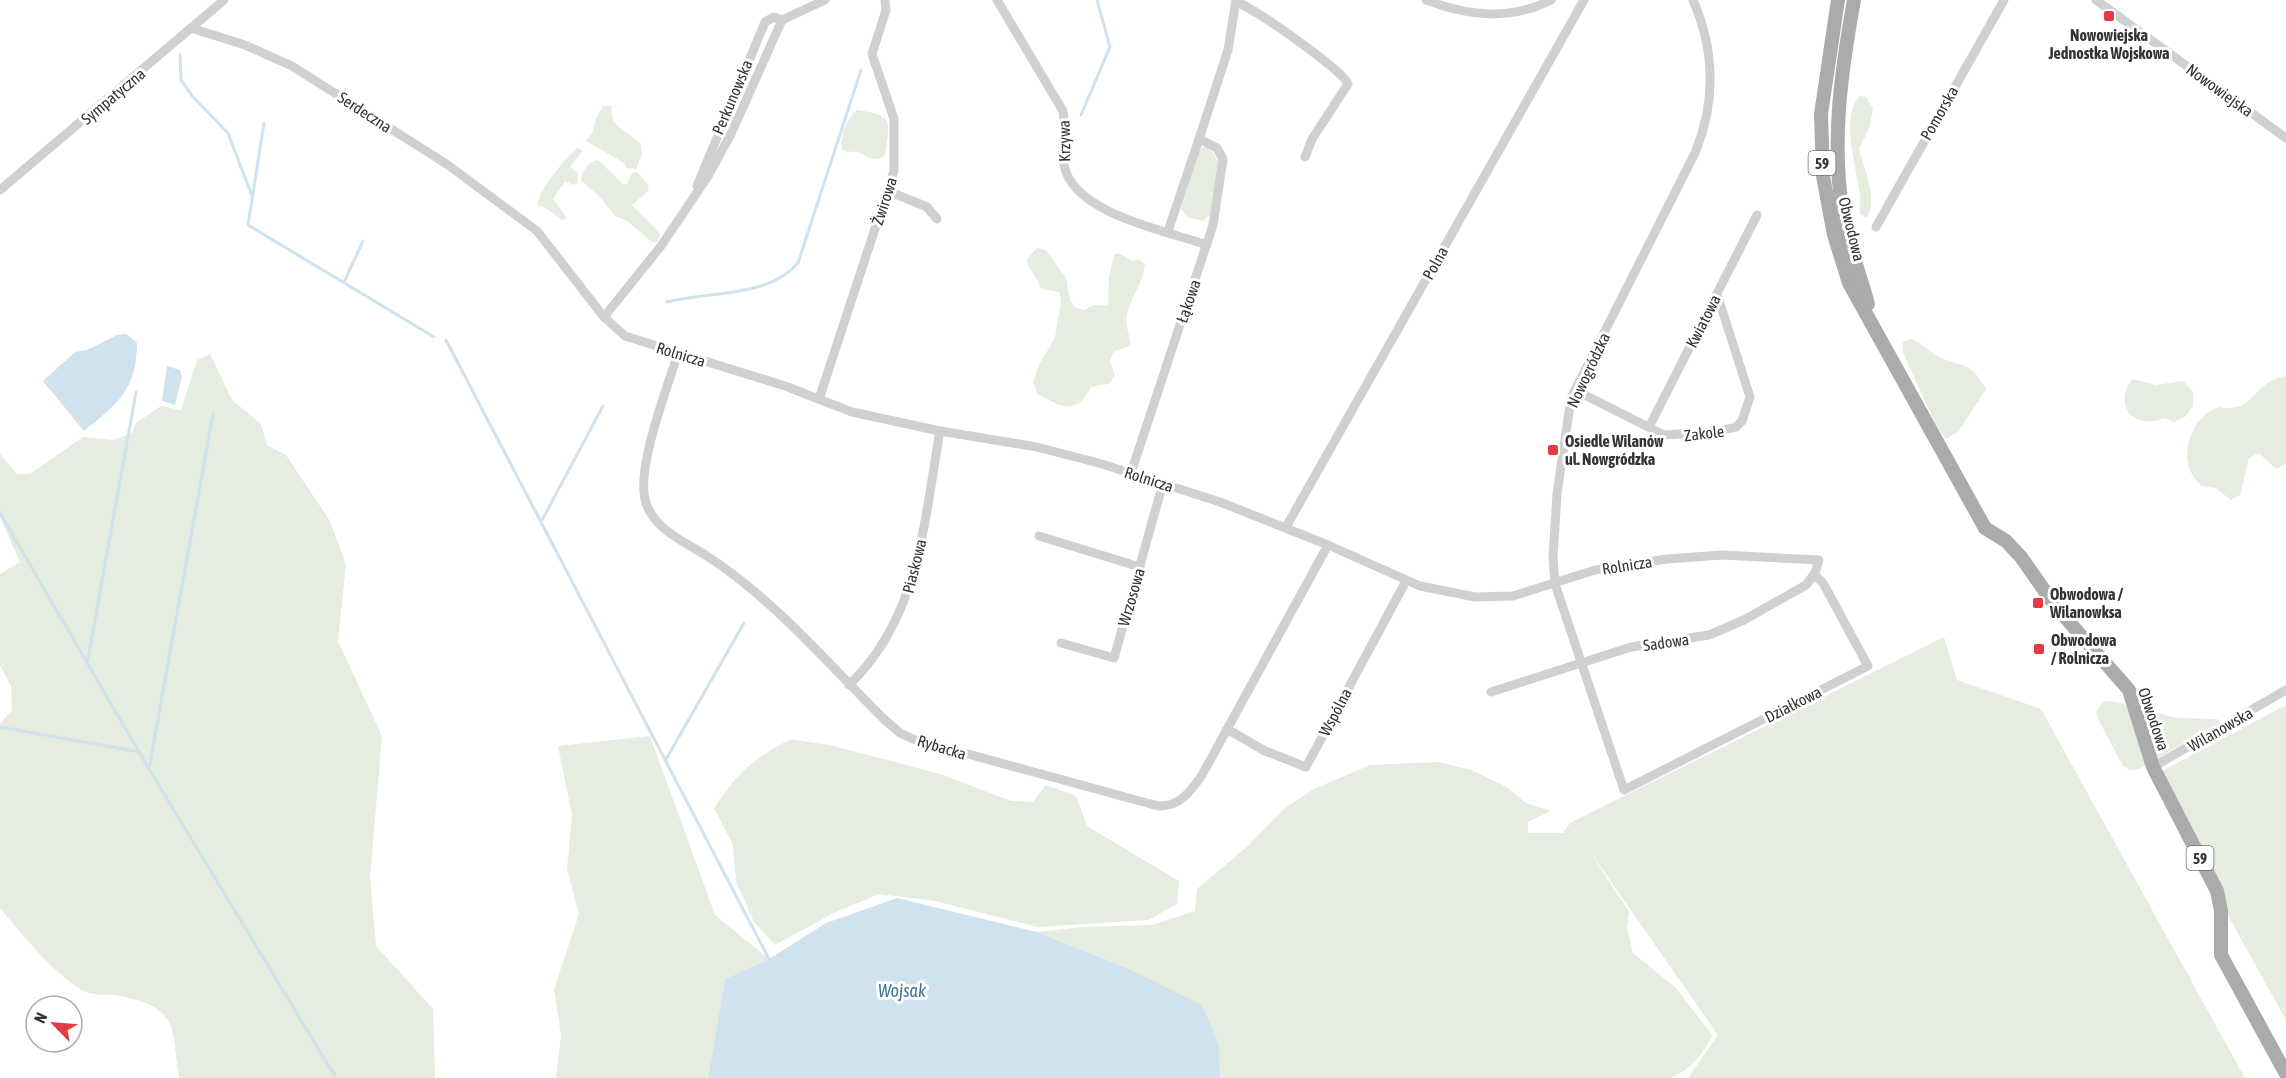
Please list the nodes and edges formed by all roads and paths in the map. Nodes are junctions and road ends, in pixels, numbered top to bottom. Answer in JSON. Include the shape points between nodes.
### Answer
{"nodes":[{"id":1,"x":224,"y":0,"type":"edge"},
{"id":2,"x":825,"y":0,"type":"edge"},
{"id":3,"x":885,"y":0,"type":"edge"},
{"id":4,"x":997,"y":0,"type":"edge"},
{"id":5,"x":1426,"y":0,"type":"edge"},
{"id":6,"x":1551,"y":0,"type":"edge"},
{"id":7,"x":1584,"y":0,"type":"edge"},
{"id":8,"x":1693,"y":0,"type":"edge"},
{"id":9,"x":1838,"y":0,"type":"edge"},
{"id":10,"x":1854,"y":0,"type":"edge"},
{"id":11,"x":2004,"y":0,"type":"edge"},
{"id":12,"x":2096,"y":0,"type":"edge"},
{"id":13,"x":1236,"y":1,"type":"edge"},
{"id":14,"x":782,"y":20,"type":"junction"},
{"id":15,"x":191,"y":28,"type":"junction"},
{"id":16,"x":2286,"y":138,"type":"edge"},
{"id":17,"x":1198,"y":139,"type":"junction"},
{"id":18,"x":1305,"y":158,"type":"dead end"},
{"id":19,"x":0,"y":190,"type":"edge"},
{"id":20,"x":888,"y":190,"type":"junction"},
{"id":21,"x":696,"y":192,"type":"junction"},
{"id":22,"x":1757,"y":215,"type":"dead end"},
{"id":23,"x":937,"y":219,"type":"dead end"},
{"id":24,"x":526,"y":222,"type":"joint"},
{"id":25,"x":1876,"y":226,"type":"dead end"},
{"id":26,"x":1168,"y":231,"type":"junction"},
{"id":27,"x":1208,"y":244,"type":"junction"},
{"id":28,"x":1717,"y":294,"type":"junction"},
{"id":29,"x":604,"y":317,"type":"junction"},
{"id":30,"x":1871,"y":318,"type":"junction"},
{"id":31,"x":678,"y":353,"type":"junction"},
{"id":32,"x":1575,"y":390,"type":"junction"},
{"id":33,"x":819,"y":399,"type":"junction"},
{"id":34,"x":1649,"y":427,"type":"junction"},
{"id":35,"x":940,"y":431,"type":"junction"},
{"id":36,"x":1131,"y":473,"type":"junction"},
{"id":37,"x":1163,"y":483,"type":"junction"},
{"id":38,"x":1286,"y":527,"type":"junction"},
{"id":39,"x":1039,"y":536,"type":"dead end"},
{"id":40,"x":1328,"y":545,"type":"junction"},
{"id":41,"x":1819,"y":560,"type":"joint"},
{"id":42,"x":1140,"y":567,"type":"junction"},
{"id":43,"x":1814,"y":574,"type":"junction"},
{"id":44,"x":1406,"y":581,"type":"junction"},
{"id":45,"x":1555,"y":584,"type":"junction"},
{"id":46,"x":1061,"y":643,"type":"dead end"},
{"id":47,"x":1581,"y":663,"type":"junction"},
{"id":48,"x":849,"y":685,"type":"junction"},
{"id":49,"x":2286,"y":690,"type":"edge"},
{"id":50,"x":1491,"y":692,"type":"dead end"},
{"id":51,"x":1227,"y":729,"type":"junction"},
{"id":52,"x":2153,"y":767,"type":"junction"},
{"id":53,"x":1624,"y":790,"type":"joint"},
{"id":54,"x":2286,"y":1074,"type":"edge"}],
"edges":[{"from":1,"to":15,"type":"street","name":"Sympatyczna"},
{"from":2,"to":14,"type":"street","name":"Perkunowska"},
{"from":3,"to":20,"type":"street","name":"Żwirowa","via":[[886,10],[872,54],[894,119],[895,163]]},
{"from":4,"to":26,"type":"street","name":"Krzywa","via":[[1063,111],[1064,164],[1071,181],[1107,210]]},
{"from":5,"to":6,"type":"street","via":[[1461,11],[1497,15],[1529,10]]},
{"from":7,"to":38,"type":"street","name":"Polna"},
{"from":8,"to":32,"type":"street","name":"Nowogródzka","via":[[1710,63],[1712,89],[1706,124]]},
{"from":9,"to":30,"type":"main road","name":"Obwodowa","number":"59","via":[[1821,114],[1823,176],[1841,259],[1849,282]]},
{"from":10,"to":30,"type":"main road","name":"Obwodowa","number":"59","via":[[1840,84],[1838,154],[1844,216]]},
{"from":11,"to":25,"type":"street","name":"Pomorska"},
{"from":12,"to":16,"type":"street","name":"Nowowiejska"},
{"from":13,"to":17,"type":"street","via":[[1228,50]]},
{"from":13,"to":18,"type":"street","via":[[1346,78],[1348,84],[1312,139]]},
{"from":14,"to":21,"type":"street","name":"Perkunowska","via":[[731,134]]},
{"from":14,"to":21,"type":"street","name":"Perkunowska","via":[[768,19],[760,30]]},
{"from":15,"to":19,"type":"street","name":"Sympatyczna"},
{"from":15,"to":24,"type":"street","name":"Serdeczna","via":[[292,66],[448,165]]},
{"from":17,"to":26,"type":"street"},
{"from":17,"to":27,"type":"street","name":"Łąkowa","via":[[1217,148],[1223,159]]},
{"from":20,"to":23,"type":"street","via":[[927,207]]},
{"from":20,"to":33,"type":"street","name":"Żwirowa"},
{"from":21,"to":29,"type":"street","name":"Perkunowska","via":[[661,246]]},
{"from":22,"to":28,"type":"street","name":"Kwiatowa"},
{"from":24,"to":29,"type":"street","name":"Rolnicza"},
{"from":26,"to":27,"type":"street","name":"Krzywa"},
{"from":27,"to":36,"type":"street","name":"Łąkowa"},
{"from":28,"to":34,"type":"street","name":"Kwiatowa"},
{"from":28,"to":34,"type":"street","name":"Zakole","via":[[1750,397],[1742,421],[1730,430],[1676,436]]},
{"from":29,"to":31,"type":"street","name":"Rolnicza","via":[[625,336]]},
{"from":30,"to":52,"type":"main road","name":"Obwodowa","number":"59","via":[[1985,528],[2021,556],[2056,608],[2129,690]]},
{"from":31,"to":33,"type":"street","name":"Rolnicza"},
{"from":31,"to":48,"type":"street","name":"Rybacka","via":[[644,470],[645,502],[652,516],[666,530],[750,586]]},
{"from":32,"to":34,"type":"street","name":"Zakole"},
{"from":32,"to":45,"type":"street","name":"Nowogródzka","via":[[1568,409],[1557,494]]},
{"from":33,"to":35,"type":"street","name":"Rolnicza","via":[[879,419]]},
{"from":35,"to":36,"type":"street","name":"Rolnicza","via":[[1037,447]]},
{"from":35,"to":48,"type":"street","name":"Piaskowa","via":[[916,571],[884,645]]},
{"from":36,"to":37,"type":"street","name":"Rolnicza"},
{"from":37,"to":38,"type":"street","name":"Rolnicza"},
{"from":37,"to":42,"type":"street","name":"Wrzosowa"},
{"from":38,"to":40,"type":"street","name":"Rolnicza"},
{"from":39,"to":42,"type":"street"},
{"from":40,"to":44,"type":"street","name":"Rolnicza"},
{"from":40,"to":51,"type":"street","name":"Rybacka"},
{"from":41,"to":43,"type":"street","name":"Sadowa"},
{"from":41,"to":45,"type":"street","name":"Rolnicza","via":[[1701,556],[1612,567]]},
{"from":42,"to":46,"type":"street","name":"Wrzosowa","via":[[1114,658]]},
{"from":43,"to":47,"type":"street","name":"Sadowa","via":[[1806,585],[1724,630],[1631,647]]},
{"from":43,"to":53,"type":"street","name":"Działkowa","via":[[1823,583],[1868,666]]},
{"from":44,"to":45,"type":"street","name":"Rolnicza","via":[[1484,598],[1514,596]]},
{"from":44,"to":51,"type":"street","name":"Wspólna","via":[[1306,767],[1265,751]]},
{"from":45,"to":47,"type":"street","name":"Nowogródzka"},
{"from":47,"to":50,"type":"street","name":"Sadowa"},
{"from":47,"to":53,"type":"street","name":"Nowogródzka"},
{"from":48,"to":51,"type":"street","name":"Rybacka","via":[[900,733],[913,739],[1158,806],[1174,804],[1190,793]]},
{"from":49,"to":52,"type":"street","name":"Wilanowska"},
{"from":52,"to":54,"type":"main road","name":"Obwodowa","number":"59","via":[[2217,891],[2221,955]]}]}
